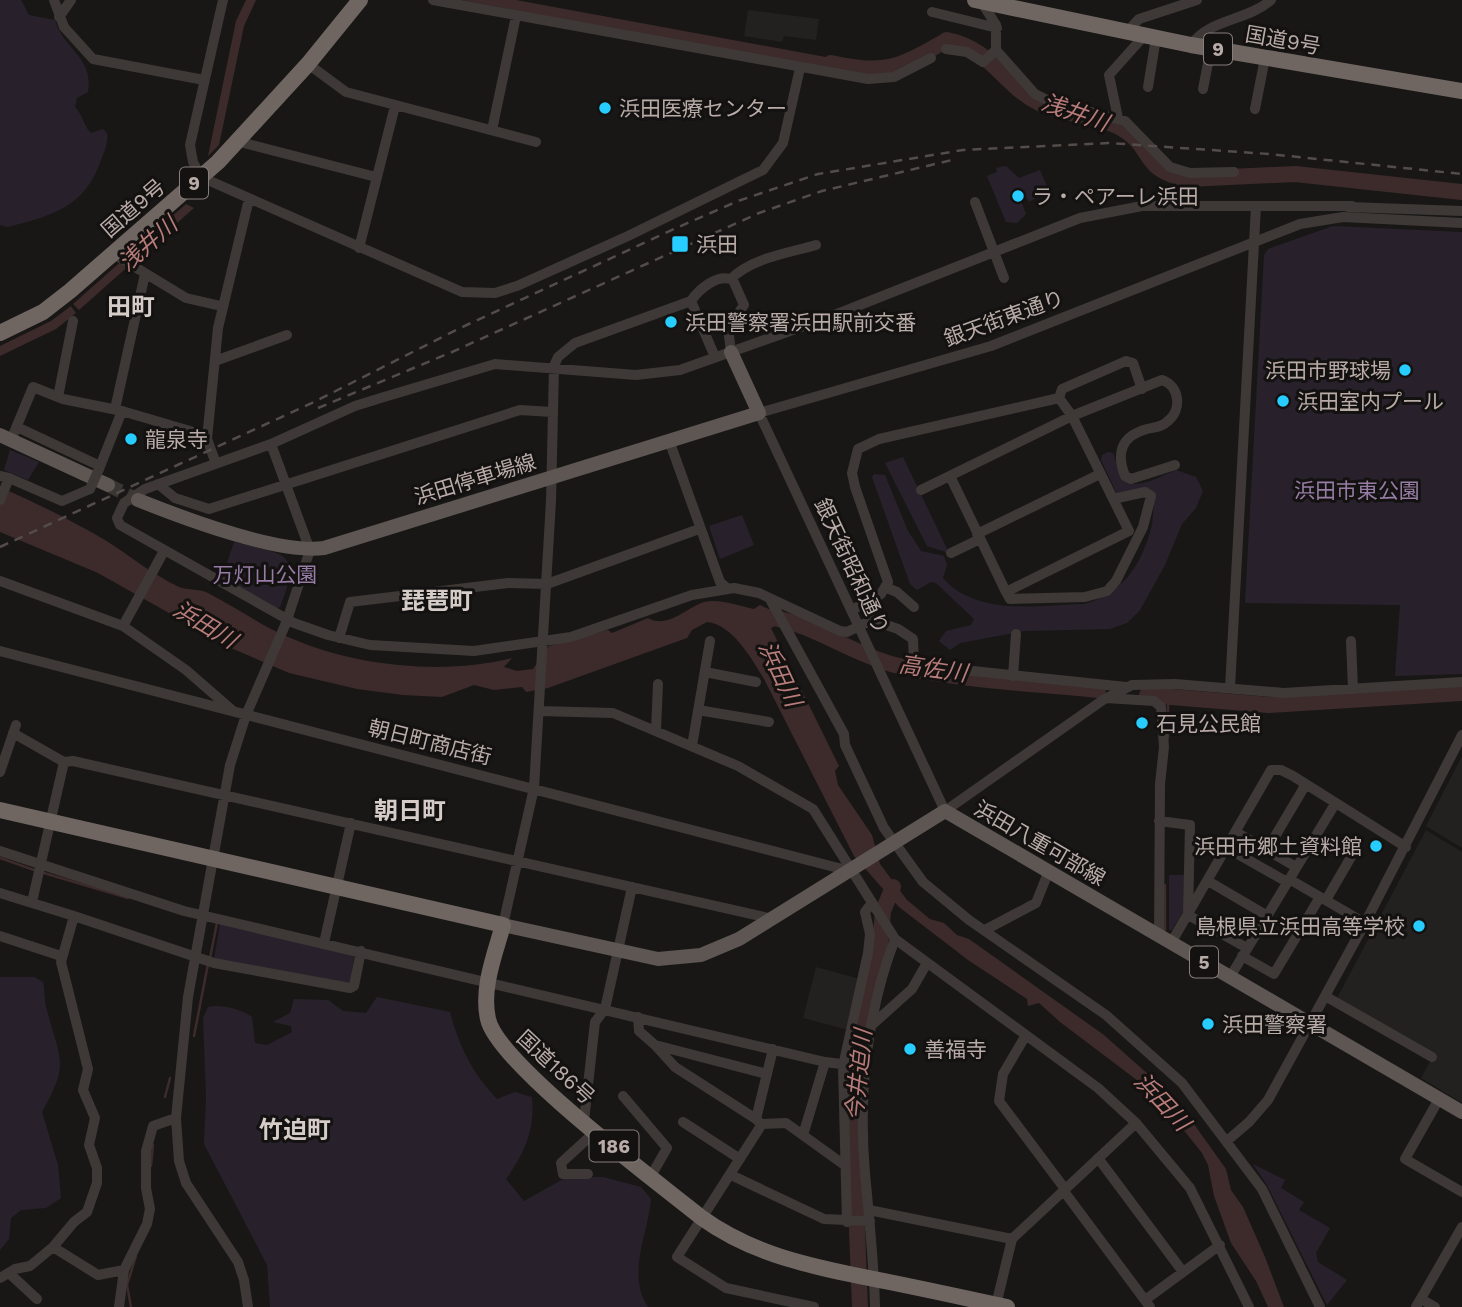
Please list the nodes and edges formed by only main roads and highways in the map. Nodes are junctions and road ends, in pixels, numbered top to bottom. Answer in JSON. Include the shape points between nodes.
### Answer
{"nodes":[{"id":1,"x":360,"y":0,"type":"edge"},
{"id":2,"x":978,"y":1,"type":"edge"},
{"id":3,"x":1462,"y":91,"type":"edge"},
{"id":4,"x":0,"y":333,"type":"edge"},
{"id":5,"x":731,"y":352,"type":"road end"},
{"id":6,"x":9,"y":434,"type":"edge"},
{"id":7,"x":108,"y":485,"type":"tunnel mouth"},
{"id":8,"x":138,"y":500,"type":"tunnel mouth"},
{"id":9,"x":0,"y":810,"type":"edge"},
{"id":10,"x":503,"y":925,"type":"junction"},
{"id":11,"x":1462,"y":1112,"type":"edge"},
{"id":12,"x":959,"y":1303,"type":"edge"},
{"id":13,"x":1002,"y":1306,"type":"edge"}],
"edges":[{"from":1,"to":4,"type":"highway","name":"国道9号","number":"9","via":[[240,142],[121,260],[43,312]]},
{"from":2,"to":3,"type":"highway","name":"国道9号","number":"9","via":[[1150,37]]},
{"from":5,"to":8,"type":"main road","name":"浜田停車場線","via":[[759,413],[333,545],[310,550],[195,522]]},
{"from":6,"to":7,"type":"main road"},
{"from":9,"to":10,"type":"highway"},
{"from":10,"to":11,"type":"main road","name":"浜田八重可部線","number":"5","via":[[658,959],[690,957],[728,945],[945,811]]},
{"from":10,"to":12,"type":"highway","name":"国道186号","number":"186","via":[[488,981],[488,1021],[495,1038],[528,1075],[728,1237],[760,1252]]},
{"from":12,"to":13,"type":"highway","name":"国道186号","number":"186"}]}
